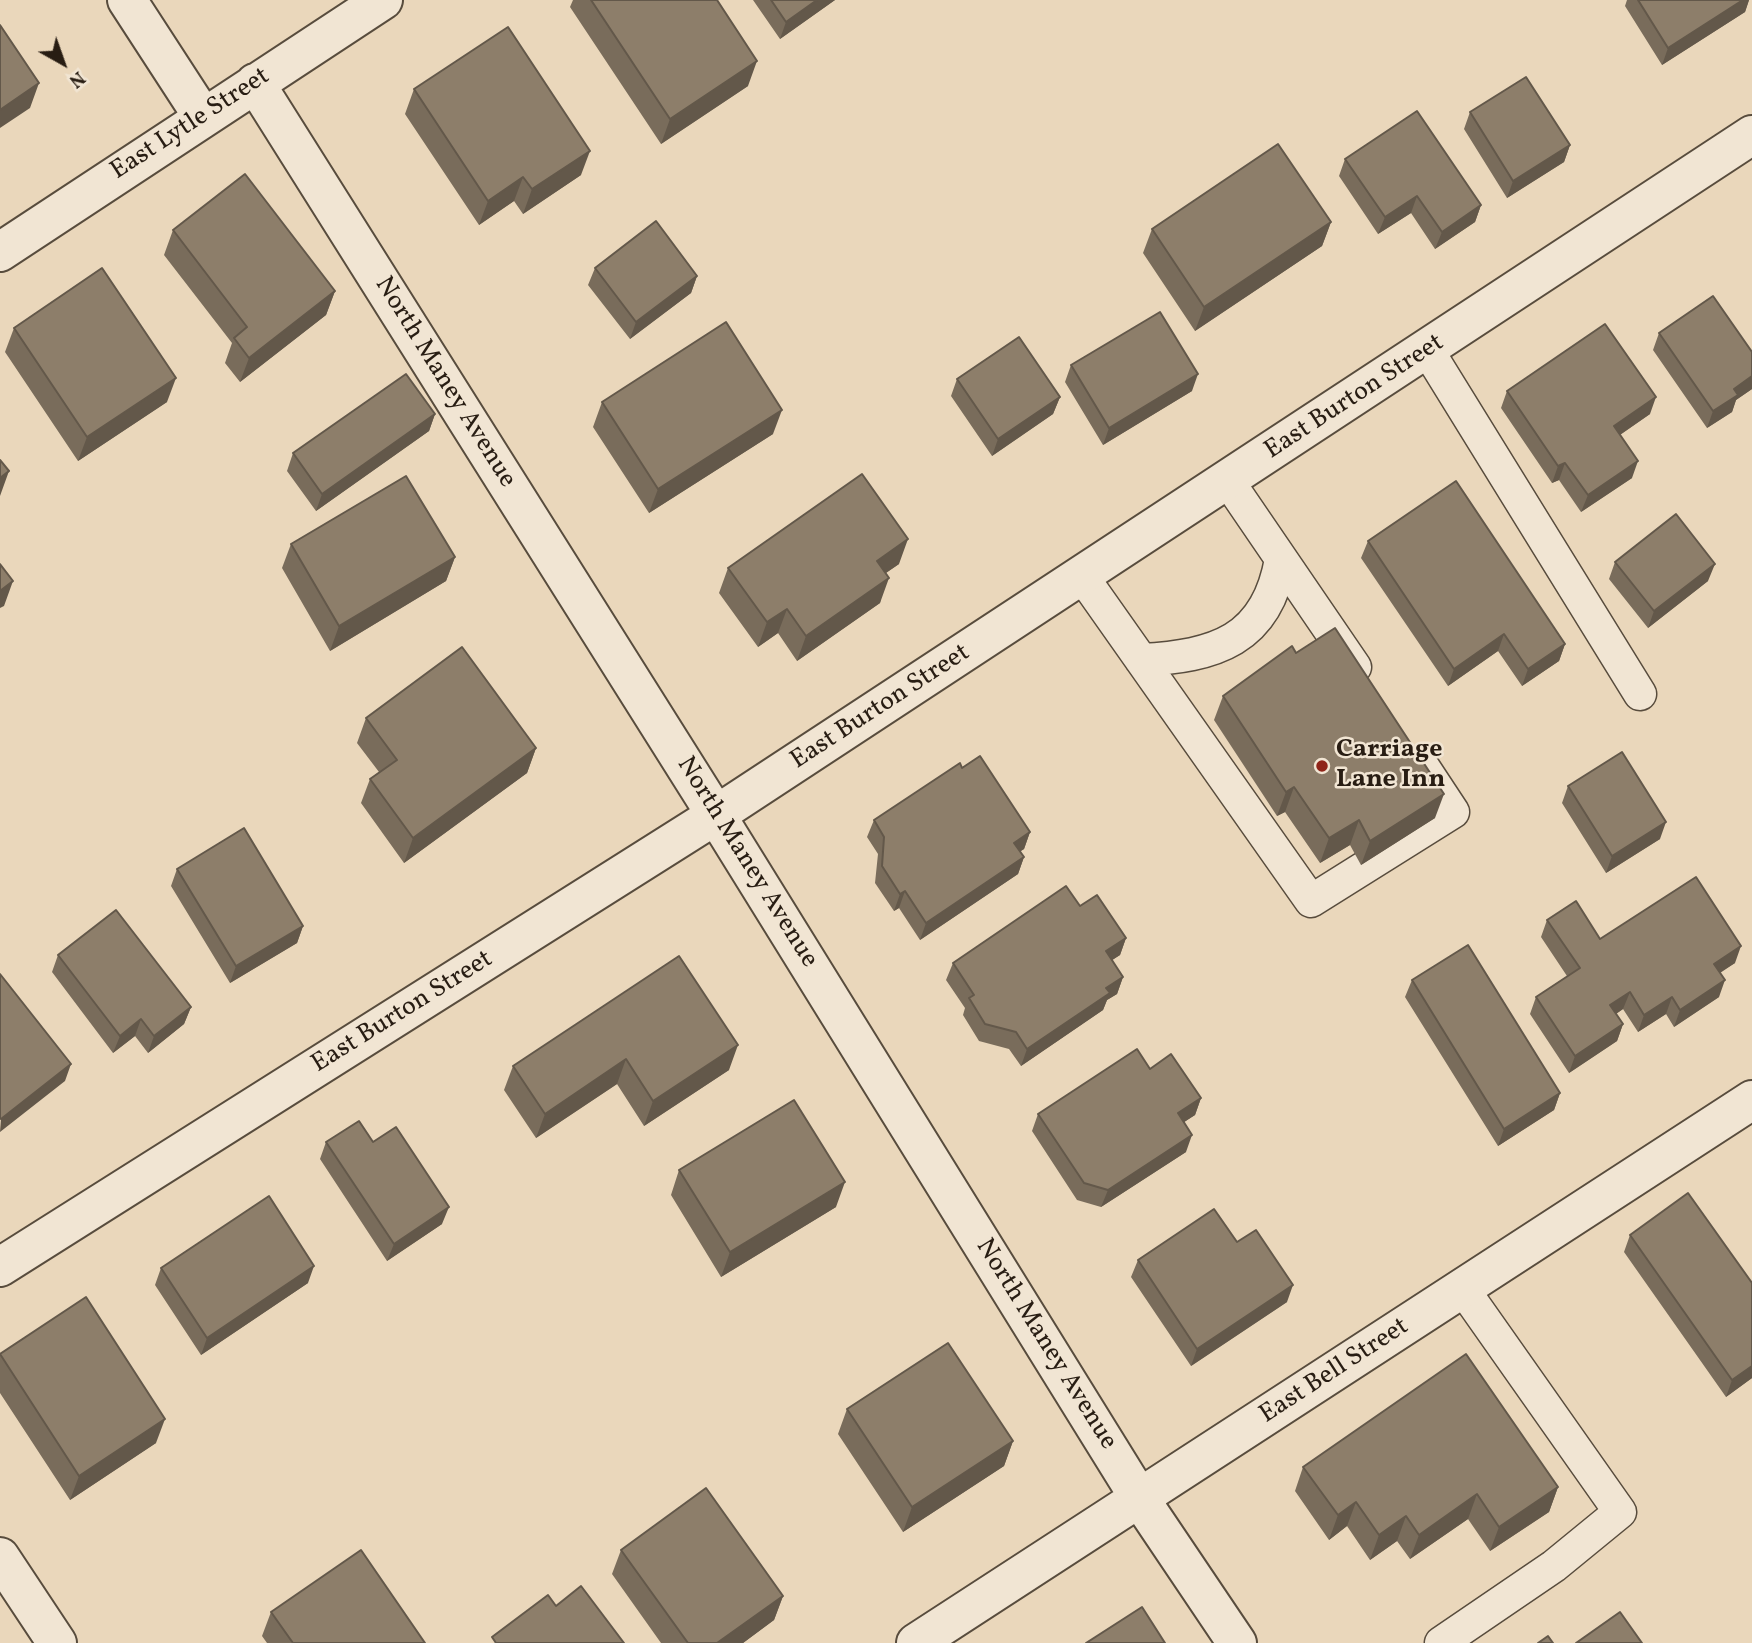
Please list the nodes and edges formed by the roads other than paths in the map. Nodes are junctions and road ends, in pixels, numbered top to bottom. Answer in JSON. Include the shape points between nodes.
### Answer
{"nodes":[{"id":1,"x":127,"y":0,"type":"edge"},
{"id":2,"x":383,"y":0,"type":"edge"},
{"id":3,"x":254,"y":83,"type":"junction"},
{"id":4,"x":203,"y":117,"type":"junction"},
{"id":5,"x":1752,"y":135,"type":"edge"},
{"id":6,"x":0,"y":252,"type":"edge"},
{"id":7,"x":1428,"y":351,"type":"junction"},
{"id":8,"x":1228,"y":481,"type":"junction"},
{"id":9,"x":1281,"y":559,"type":"junction"},
{"id":10,"x":1082,"y":576,"type":"junction"},
{"id":11,"x":1141,"y":660,"type":"junction"},
{"id":12,"x":1640,"y":694,"type":"dead end"},
{"id":13,"x":1375,"y":697,"type":"edge"},
{"id":14,"x":1406,"y":743,"type":"edge"},
{"id":15,"x":716,"y":815,"type":"junction"},
{"id":16,"x":1752,"y":1100,"type":"edge"},
{"id":17,"x":0,"y":1267,"type":"edge"},
{"id":18,"x":1463,"y":1289,"type":"junction"},
{"id":19,"x":1140,"y":1499,"type":"junction"},
{"id":20,"x":0,"y":1557,"type":"edge"},
{"id":21,"x":57,"y":1643,"type":"edge"},
{"id":22,"x":916,"y":1643,"type":"edge"},
{"id":23,"x":1237,"y":1643,"type":"edge"},
{"id":24,"x":1441,"y":1643,"type":"edge"}],
"edges":[{"from":1,"to":4,"type":"street"},
{"from":2,"to":3,"type":"street","name":"East Lytle Street"},
{"from":3,"to":4,"type":"street","name":"East Lytle Street"},
{"from":3,"to":15,"type":"street","name":"North Maney Avenue"},
{"from":4,"to":6,"type":"street","name":"East Lytle Street"},
{"from":5,"to":7,"type":"street","name":"East Burton Street"},
{"from":7,"to":8,"type":"street","name":"East Burton Street"},
{"from":7,"to":12,"type":"lane"},
{"from":8,"to":9,"type":"lane"},
{"from":8,"to":10,"type":"street","name":"East Burton Street"},
{"from":9,"to":11,"type":"lane","via":[[1277,586],[1249,629],[1187,657]]},
{"from":9,"to":13,"type":"lane"},
{"from":10,"to":11,"type":"lane"},
{"from":10,"to":15,"type":"street","name":"East Burton Street"},
{"from":11,"to":14,"type":"lane","via":[[1311,901],[1453,812]]},
{"from":15,"to":17,"type":"street","name":"East Burton Street"},
{"from":15,"to":19,"type":"street","name":"North Maney Avenue"},
{"from":16,"to":18,"type":"street","name":"East Bell Street"},
{"from":18,"to":19,"type":"street","name":"East Bell Street"},
{"from":18,"to":24,"type":"lane","via":[[1620,1512],[1554,1566]]},
{"from":19,"to":22,"type":"street","name":"East Bell Street"},
{"from":19,"to":23,"type":"street","name":"North Maney Avenue"},
{"from":20,"to":21,"type":"street"}]}
